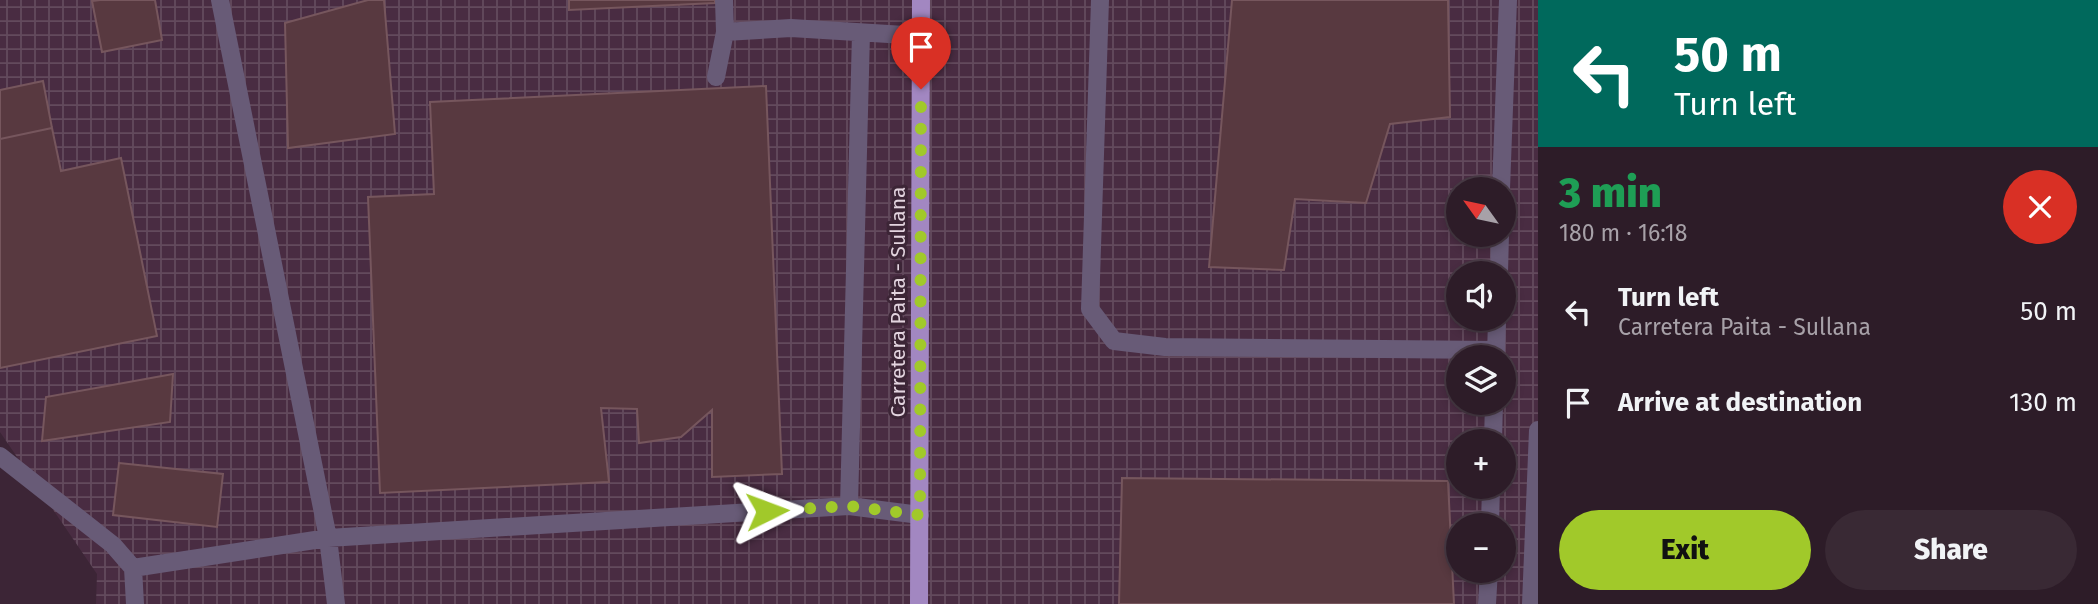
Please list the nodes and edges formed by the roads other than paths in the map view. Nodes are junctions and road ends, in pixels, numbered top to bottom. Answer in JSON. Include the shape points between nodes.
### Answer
{"nodes":[{"id":1,"x":220,"y":0,"type":"edge"},
{"id":2,"x":724,"y":0,"type":"edge"},
{"id":3,"x":921,"y":0,"type":"edge"},
{"id":4,"x":1100,"y":0,"type":"edge"},
{"id":5,"x":1508,"y":0,"type":"edge"},
{"id":6,"x":725,"y":32,"type":"junction"},
{"id":7,"x":861,"y":33,"type":"junction"},
{"id":8,"x":921,"y":36,"type":"junction"},
{"id":9,"x":716,"y":77,"type":"dead end"},
{"id":10,"x":1501,"y":177,"type":"edge"},
{"id":11,"x":1446,"y":353,"type":"edge"},
{"id":12,"x":1538,"y":430,"type":"edge"},
{"id":13,"x":0,"y":456,"type":"edge"},
{"id":14,"x":849,"y":506,"type":"junction"},
{"id":15,"x":920,"y":515,"type":"junction"},
{"id":16,"x":328,"y":538,"type":"junction"},
{"id":17,"x":134,"y":568,"type":"junction"},
{"id":18,"x":1488,"y":583,"type":"edge"},
{"id":19,"x":135,"y":604,"type":"edge"},
{"id":20,"x":336,"y":604,"type":"edge"},
{"id":21,"x":919,"y":604,"type":"edge"},
{"id":22,"x":1487,"y":604,"type":"edge"},
{"id":23,"x":1531,"y":604,"type":"edge"}],
"edges":[{"from":1,"to":16,"type":"street"},
{"from":2,"to":6,"type":"street"},
{"from":3,"to":8,"type":"main road","name":"Carretera Paita - Sullana"},
{"from":4,"to":11,"type":"street","via":[[1090,309],[1114,341],[1165,347]]},
{"from":5,"to":10,"type":"street"},
{"from":6,"to":7,"type":"street","via":[[791,28]]},
{"from":6,"to":9,"type":"street"},
{"from":7,"to":8,"type":"street"},
{"from":7,"to":14,"type":"street"},
{"from":8,"to":15,"type":"main road","name":"Carretera Paita - Sullana"},
{"from":12,"to":23,"type":"street"},
{"from":13,"to":17,"type":"street","via":[[113,545]]},
{"from":14,"to":15,"type":"street"},
{"from":14,"to":16,"type":"street"},
{"from":15,"to":21,"type":"main road","name":"Carretera Paita - Sullana"},
{"from":16,"to":17,"type":"street"},
{"from":16,"to":20,"type":"street"},
{"from":17,"to":19,"type":"street"},
{"from":18,"to":22,"type":"street"}]}
